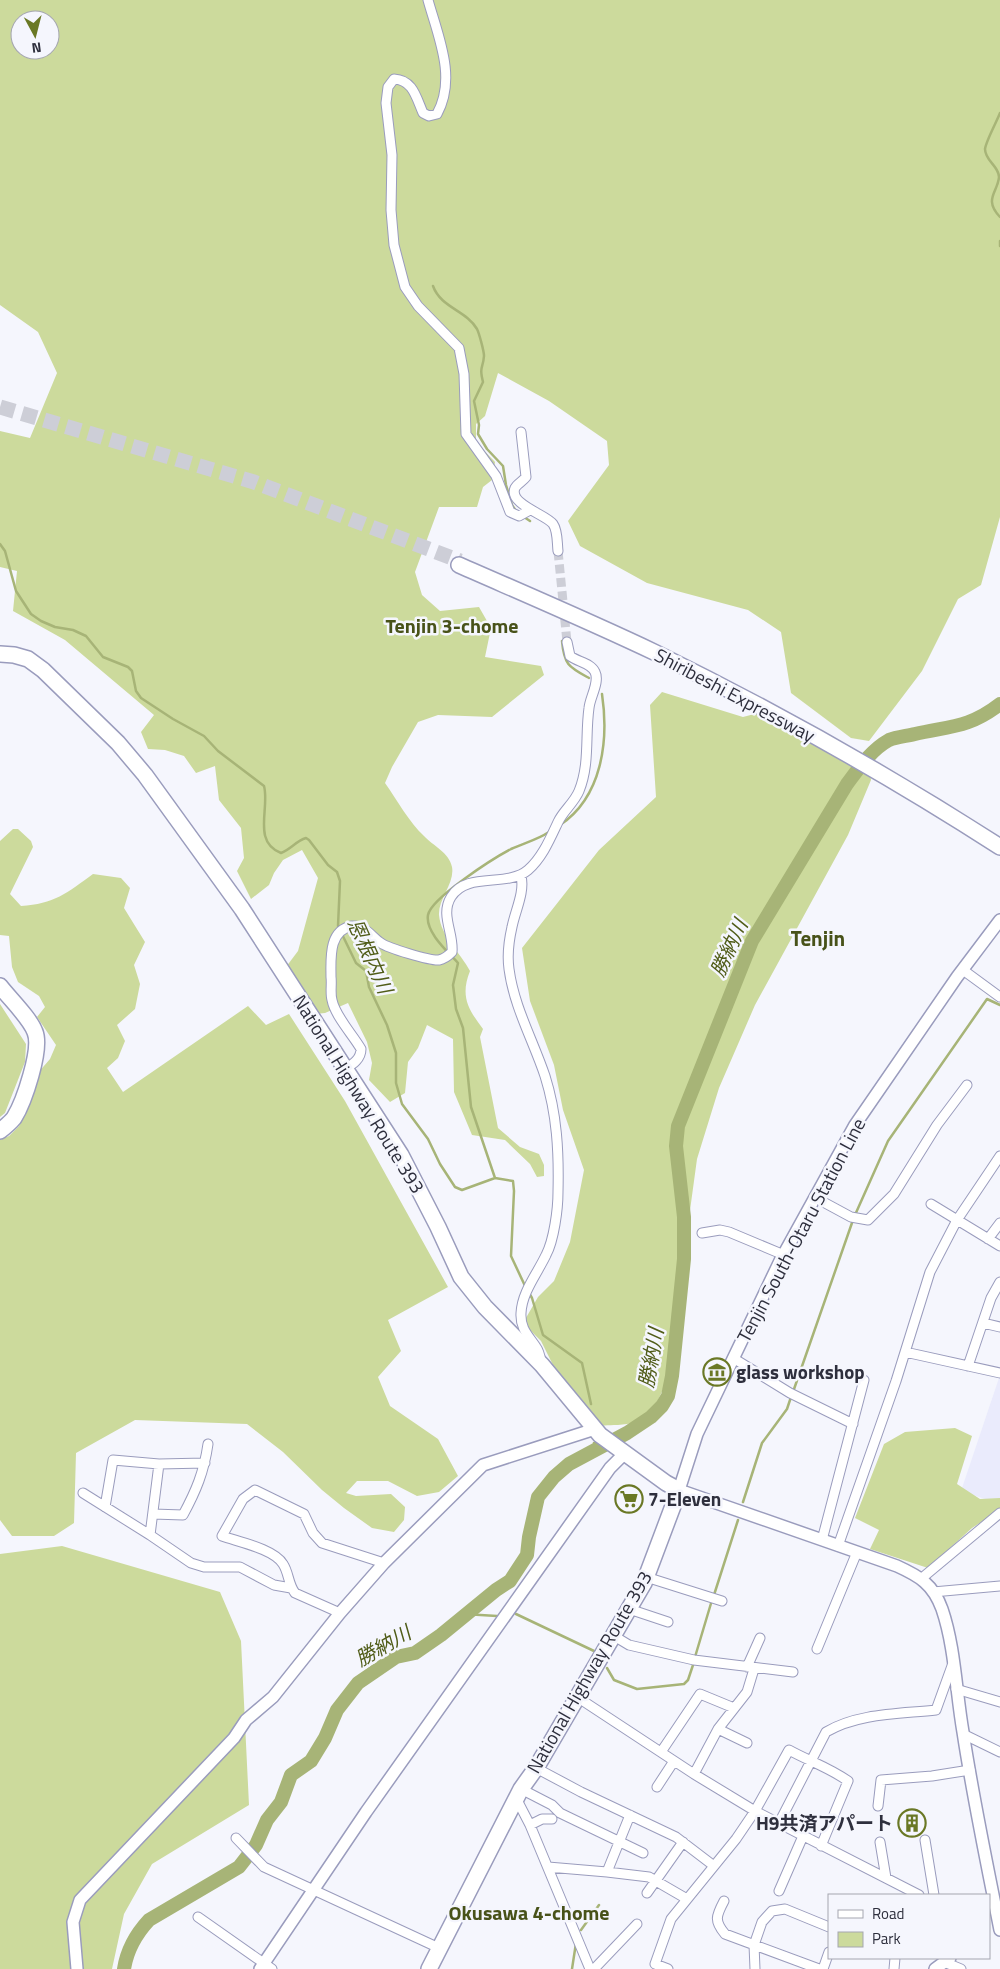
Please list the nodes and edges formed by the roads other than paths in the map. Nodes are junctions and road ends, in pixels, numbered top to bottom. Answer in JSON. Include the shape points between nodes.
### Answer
{"nodes":[{"id":1,"x":428,"y":0,"type":"edge"},
{"id":2,"x":521,"y":432,"type":"dead end"},
{"id":3,"x":530,"y":510,"type":"junction"},
{"id":4,"x":558,"y":552,"type":"tunnel mouth"},
{"id":5,"x":460,"y":563,"type":"tunnel mouth"},
{"id":6,"x":567,"y":642,"type":"tunnel mouth"},
{"id":7,"x":2,"y":651,"type":"edge"},
{"id":8,"x":765,"y":706,"type":"junction"},
{"id":9,"x":1000,"y":842,"type":"edge"},
{"id":10,"x":1000,"y":847,"type":"edge"},
{"id":11,"x":520,"y":876,"type":"junction"},
{"id":12,"x":1000,"y":920,"type":"edge"},
{"id":13,"x":963,"y":970,"type":"junction"},
{"id":14,"x":0,"y":986,"type":"edge"},
{"id":15,"x":1000,"y":986,"type":"edge"},
{"id":16,"x":997,"y":995,"type":"edge"},
{"id":17,"x":345,"y":1069,"type":"junction"},
{"id":18,"x":967,"y":1085,"type":"dead end"},
{"id":19,"x":0,"y":1131,"type":"edge"},
{"id":20,"x":1000,"y":1156,"type":"edge"},
{"id":21,"x":814,"y":1197,"type":"junction"},
{"id":22,"x":931,"y":1204,"type":"dead end"},
{"id":23,"x":957,"y":1220,"type":"junction"},
{"id":24,"x":1000,"y":1223,"type":"edge"},
{"id":25,"x":702,"y":1233,"type":"dead end"},
{"id":26,"x":988,"y":1239,"type":"junction"},
{"id":27,"x":1000,"y":1246,"type":"edge"},
{"id":28,"x":784,"y":1255,"type":"junction"},
{"id":29,"x":1000,"y":1282,"type":"edge"},
{"id":30,"x":983,"y":1323,"type":"junction"},
{"id":31,"x":1000,"y":1327,"type":"edge"},
{"id":32,"x":904,"y":1352,"type":"junction"},
{"id":33,"x":733,"y":1358,"type":"junction"},
{"id":34,"x":542,"y":1365,"type":"junction"},
{"id":35,"x":968,"y":1366,"type":"junction"},
{"id":36,"x":1000,"y":1373,"type":"edge"},
{"id":37,"x":864,"y":1380,"type":"dead end"},
{"id":38,"x":853,"y":1424,"type":"junction"},
{"id":39,"x":598,"y":1432,"type":"junction"},
{"id":40,"x":208,"y":1444,"type":"dead end"},
{"id":41,"x":624,"y":1452,"type":"junction"},
{"id":42,"x":205,"y":1463,"type":"junction"},
{"id":43,"x":159,"y":1464,"type":"junction"},
{"id":44,"x":679,"y":1490,"type":"junction"},
{"id":45,"x":83,"y":1493,"type":"dead end"},
{"id":46,"x":105,"y":1507,"type":"junction"},
{"id":47,"x":1000,"y":1513,"type":"edge"},
{"id":48,"x":153,"y":1514,"type":"junction"},
{"id":49,"x":150,"y":1535,"type":"junction"},
{"id":50,"x":822,"y":1540,"type":"junction"},
{"id":51,"x":838,"y":1546,"type":"junction"},
{"id":52,"x":857,"y":1552,"type":"junction"},
{"id":53,"x":384,"y":1563,"type":"junction"},
{"id":54,"x":646,"y":1577,"type":"junction"},
{"id":55,"x":922,"y":1578,"type":"junction"},
{"id":56,"x":1000,"y":1586,"type":"edge"},
{"id":57,"x":291,"y":1588,"type":"junction"},
{"id":58,"x":933,"y":1592,"type":"junction"},
{"id":59,"x":722,"y":1601,"type":"dead end"},
{"id":60,"x":629,"y":1609,"type":"junction"},
{"id":61,"x":340,"y":1613,"type":"junction"},
{"id":62,"x":668,"y":1622,"type":"dead end"},
{"id":63,"x":614,"y":1636,"type":"junction"},
{"id":64,"x":760,"y":1638,"type":"dead end"},
{"id":65,"x":818,"y":1649,"type":"dead end"},
{"id":66,"x":953,"y":1663,"type":"junction"},
{"id":67,"x":751,"y":1668,"type":"junction"},
{"id":68,"x":793,"y":1672,"type":"dead end"},
{"id":69,"x":956,"y":1689,"type":"junction"},
{"id":70,"x":577,"y":1697,"type":"junction"},
{"id":71,"x":1000,"y":1702,"type":"edge"},
{"id":72,"x":734,"y":1708,"type":"junction"},
{"id":73,"x":718,"y":1728,"type":"junction"},
{"id":74,"x":963,"y":1734,"type":"junction"},
{"id":75,"x":747,"y":1743,"type":"dead end"},
{"id":76,"x":661,"y":1752,"type":"junction"},
{"id":77,"x":1000,"y":1752,"type":"edge"},
{"id":78,"x":674,"y":1761,"type":"junction"},
{"id":79,"x":810,"y":1761,"type":"junction"},
{"id":80,"x":536,"y":1768,"type":"junction"},
{"id":81,"x":970,"y":1770,"type":"junction"},
{"id":82,"x":694,"y":1774,"type":"junction"},
{"id":83,"x":657,"y":1787,"type":"dead end"},
{"id":84,"x":519,"y":1793,"type":"junction"},
{"id":85,"x":878,"y":1806,"type":"dead end"},
{"id":86,"x":755,"y":1811,"type":"junction"},
{"id":87,"x":630,"y":1816,"type":"junction"},
{"id":88,"x":552,"y":1819,"type":"dead end"},
{"id":89,"x":779,"y":1823,"type":"junction"},
{"id":90,"x":530,"y":1825,"type":"junction"},
{"id":91,"x":803,"y":1836,"type":"junction"},
{"id":92,"x":236,"y":1838,"type":"dead end"},
{"id":93,"x":925,"y":1840,"type":"dead end"},
{"id":94,"x":620,"y":1842,"type":"junction"},
{"id":95,"x":683,"y":1842,"type":"junction"},
{"id":96,"x":880,"y":1842,"type":"dead end"},
{"id":97,"x":821,"y":1846,"type":"junction"},
{"id":98,"x":644,"y":1853,"type":"dead end"},
{"id":99,"x":714,"y":1866,"type":"junction"},
{"id":100,"x":548,"y":1868,"type":"junction"},
{"id":101,"x":607,"y":1872,"type":"junction"},
{"id":102,"x":886,"y":1878,"type":"junction"},
{"id":103,"x":656,"y":1881,"type":"junction"},
{"id":104,"x":313,"y":1890,"type":"junction"},
{"id":105,"x":779,"y":1891,"type":"dead end"},
{"id":106,"x":901,"y":1891,"type":"edge"},
{"id":107,"x":647,"y":1893,"type":"dead end"},
{"id":108,"x":914,"y":1894,"type":"edge"},
{"id":109,"x":934,"y":1894,"type":"edge"},
{"id":110,"x":687,"y":1899,"type":"junction"},
{"id":111,"x":724,"y":1901,"type":"dead end"},
{"id":112,"x":198,"y":1917,"type":"dead end"},
{"id":113,"x":636,"y":1924,"type":"dead end"},
{"id":114,"x":828,"y":1927,"type":"edge"},
{"id":115,"x":996,"y":1927,"type":"edge"},
{"id":116,"x":754,"y":1945,"type":"junction"},
{"id":117,"x":439,"y":1948,"type":"junction"},
{"id":118,"x":828,"y":1955,"type":"edge"},
{"id":119,"x":943,"y":1963,"type":"edge"},
{"id":120,"x":266,"y":1967,"type":"edge"},
{"id":121,"x":77,"y":1969,"type":"edge"},
{"id":122,"x":429,"y":1969,"type":"edge"},
{"id":123,"x":590,"y":1969,"type":"edge"},
{"id":124,"x":594,"y":1969,"type":"edge"},
{"id":125,"x":668,"y":1969,"type":"edge"},
{"id":126,"x":755,"y":1969,"type":"edge"},
{"id":127,"x":819,"y":1969,"type":"edge"},
{"id":128,"x":823,"y":1969,"type":"edge"},
{"id":129,"x":962,"y":1969,"type":"edge"}],
"edges":[{"from":1,"to":3,"type":"street","via":[[444,56],[446,73],[442,105],[437,114],[429,116],[423,113],[408,82],[394,79],[388,87],[386,103],[392,155],[394,245],[405,287],[418,306],[459,348],[464,374],[466,434],[496,476],[510,512],[519,516]]},
{"from":2,"to":3,"type":"street","via":[[526,477],[515,493]]},
{"from":3,"to":4,"type":"street","via":[[547,517],[556,528]]},
{"from":5,"to":8,"type":"highway","name":"Shiribeshi Expressway","via":[[657,648]]},
{"from":6,"to":11,"type":"street","via":[[570,656],[592,667],[597,678],[589,709],[588,756],[579,791],[560,818],[544,851]]},
{"from":7,"to":17,"type":"highway","name":"National Highway Route 393","via":[[28,659],[43,670],[118,743],[145,775],[242,909]]},
{"from":8,"to":9,"type":"highway","name":"Shiribeshi Expressway","via":[[890,774]]},
{"from":8,"to":10,"type":"highway","name":"Shiribeshi Expressway"},
{"from":11,"to":17,"type":"street","via":[[466,884],[457,890],[451,897],[446,915],[452,952],[438,960],[382,944],[365,928],[352,926],[341,931],[331,951],[332,1000],[361,1049],[361,1055]]},
{"from":11,"to":34,"type":"street","via":[[523,884],[511,929],[509,968],[518,1006],[552,1099],[557,1135],[558,1194],[551,1240],[527,1291],[521,1314],[526,1336],[538,1348]]},
{"from":12,"to":13,"type":"street","name":"Tenjin South-Otaru Station Line"},
{"from":13,"to":16,"type":"street"},
{"from":13,"to":21,"type":"street","name":"Tenjin South-Otaru Station Line","via":[[855,1124]]},
{"from":14,"to":19,"type":"highway","via":[[35,1031],[38,1043],[19,1108]]},
{"from":15,"to":16,"type":"street"},
{"from":17,"to":34,"type":"highway","name":"National Highway Route 393","via":[[401,1156],[461,1277],[485,1307]]},
{"from":18,"to":21,"type":"street","via":[[937,1125],[894,1194],[868,1220],[850,1218]]},
{"from":20,"to":23,"type":"street"},
{"from":21,"to":28,"type":"street","name":"Tenjin South-Otaru Station Line"},
{"from":22,"to":23,"type":"street"},
{"from":23,"to":26,"type":"street"},
{"from":23,"to":32,"type":"street","via":[[930,1272]]},
{"from":24,"to":26,"type":"street"},
{"from":25,"to":28,"type":"street","via":[[729,1232]]},
{"from":26,"to":27,"type":"street"},
{"from":28,"to":33,"type":"street","name":"Tenjin South-Otaru Station Line"},
{"from":29,"to":30,"type":"street"},
{"from":30,"to":31,"type":"street"},
{"from":30,"to":35,"type":"street"},
{"from":32,"to":35,"type":"street"},
{"from":32,"to":51,"type":"street"},
{"from":33,"to":38,"type":"street","via":[[790,1393]]},
{"from":33,"to":44,"type":"street","name":"Tenjin South-Otaru Station Line","via":[[696,1434]]},
{"from":34,"to":39,"type":"highway","name":"National Highway Route 393"},
{"from":35,"to":36,"type":"street"},
{"from":37,"to":38,"type":"street"},
{"from":38,"to":50,"type":"street"},
{"from":39,"to":41,"type":"highway","name":"National Highway Route 393"},
{"from":39,"to":53,"type":"street","via":[[484,1465]]},
{"from":40,"to":42,"type":"street"},
{"from":41,"to":44,"type":"highway","name":"National Highway Route 393"},
{"from":41,"to":104,"type":"street"},
{"from":42,"to":43,"type":"street"},
{"from":42,"to":48,"type":"street","via":[[194,1496],[183,1515]]},
{"from":43,"to":46,"type":"street","via":[[113,1460]]},
{"from":43,"to":48,"type":"street"},
{"from":44,"to":50,"type":"street"},
{"from":44,"to":54,"type":"highway","name":"National Highway Route 393"},
{"from":45,"to":46,"type":"street"},
{"from":46,"to":49,"type":"street"},
{"from":47,"to":55,"type":"street"},
{"from":48,"to":49,"type":"street"},
{"from":49,"to":57,"type":"street","via":[[191,1564],[204,1568],[240,1567],[274,1585]]},
{"from":50,"to":51,"type":"street"},
{"from":51,"to":52,"type":"street"},
{"from":52,"to":55,"type":"street"},
{"from":52,"to":65,"type":"street"},
{"from":53,"to":57,"type":"street","via":[[322,1543],[304,1514],[254,1490],[243,1499],[222,1536],[276,1555],[284,1565]]},
{"from":53,"to":61,"type":"street"},
{"from":54,"to":59,"type":"street"},
{"from":54,"to":60,"type":"highway","name":"National Highway Route 393"},
{"from":55,"to":58,"type":"street"},
{"from":56,"to":58,"type":"street"},
{"from":57,"to":61,"type":"street","via":[[295,1593]]},
{"from":58,"to":66,"type":"street","via":[[942,1608]]},
{"from":60,"to":62,"type":"street"},
{"from":60,"to":63,"type":"highway","name":"National Highway Route 393"},
{"from":61,"to":121,"type":"street","via":[[273,1697],[246,1720],[234,1738],[80,1900],[73,1922]]},
{"from":63,"to":67,"type":"street","via":[[629,1645],[694,1660]]},
{"from":63,"to":70,"type":"highway","name":"National Highway Route 393"},
{"from":64,"to":67,"type":"street"},
{"from":66,"to":69,"type":"street"},
{"from":66,"to":79,"type":"street","via":[[936,1710],[882,1715],[838,1725],[826,1732]]},
{"from":67,"to":68,"type":"street"},
{"from":67,"to":72,"type":"street","via":[[747,1692]]},
{"from":69,"to":71,"type":"street"},
{"from":69,"to":74,"type":"street"},
{"from":70,"to":76,"type":"street"},
{"from":70,"to":80,"type":"highway","name":"National Highway Route 393"},
{"from":72,"to":73,"type":"street"},
{"from":72,"to":76,"type":"street","via":[[700,1694]]},
{"from":73,"to":75,"type":"street"},
{"from":73,"to":82,"type":"street"},
{"from":74,"to":77,"type":"street"},
{"from":74,"to":81,"type":"street"},
{"from":76,"to":78,"type":"street"},
{"from":78,"to":82,"type":"street"},
{"from":78,"to":83,"type":"street"},
{"from":79,"to":86,"type":"street","via":[[790,1750]]},
{"from":79,"to":89,"type":"street"},
{"from":79,"to":97,"type":"street","via":[[831,1769],[848,1781]]},
{"from":80,"to":84,"type":"highway","name":"National Highway Route 393"},
{"from":80,"to":87,"type":"street"},
{"from":81,"to":85,"type":"street","via":[[881,1780]]},
{"from":81,"to":115,"type":"street"},
{"from":82,"to":86,"type":"street"},
{"from":84,"to":90,"type":"street"},
{"from":84,"to":94,"type":"street","via":[[552,1805],[560,1813]]},
{"from":84,"to":117,"type":"highway","name":"National Highway Route 393"},
{"from":86,"to":89,"type":"street"},
{"from":86,"to":99,"type":"street"},
{"from":87,"to":94,"type":"street"},
{"from":87,"to":95,"type":"street"},
{"from":88,"to":90,"type":"street","via":[[542,1819]]},
{"from":89,"to":91,"type":"street"},
{"from":90,"to":100,"type":"street"},
{"from":91,"to":97,"type":"street"},
{"from":91,"to":105,"type":"street"},
{"from":92,"to":104,"type":"street","via":[[264,1867]]},
{"from":93,"to":109,"type":"street"},
{"from":94,"to":98,"type":"street"},
{"from":94,"to":101,"type":"street"},
{"from":95,"to":99,"type":"street"},
{"from":95,"to":103,"type":"street"},
{"from":96,"to":102,"type":"street"},
{"from":97,"to":102,"type":"street"},
{"from":99,"to":110,"type":"street"},
{"from":100,"to":101,"type":"street"},
{"from":100,"to":123,"type":"street"},
{"from":101,"to":103,"type":"street","via":[[649,1877]]},
{"from":102,"to":106,"type":"street"},
{"from":103,"to":107,"type":"street"},
{"from":103,"to":110,"type":"street"},
{"from":104,"to":117,"type":"street"},
{"from":104,"to":120,"type":"street"},
{"from":106,"to":108,"type":"street"},
{"from":110,"to":125,"type":"street","via":[[671,1919],[655,1964]]},
{"from":111,"to":116,"type":"street","via":[[717,1914],[719,1927],[725,1934]]},
{"from":112,"to":120,"type":"street"},
{"from":113,"to":124,"type":"street"},
{"from":114,"to":116,"type":"street","via":[[785,1909],[772,1911],[762,1922]]},
{"from":116,"to":126,"type":"street"},
{"from":116,"to":127,"type":"street"},
{"from":117,"to":122,"type":"highway","name":"National Highway Route 393"},
{"from":118,"to":128,"type":"street"},
{"from":119,"to":129,"type":"street"}]}
